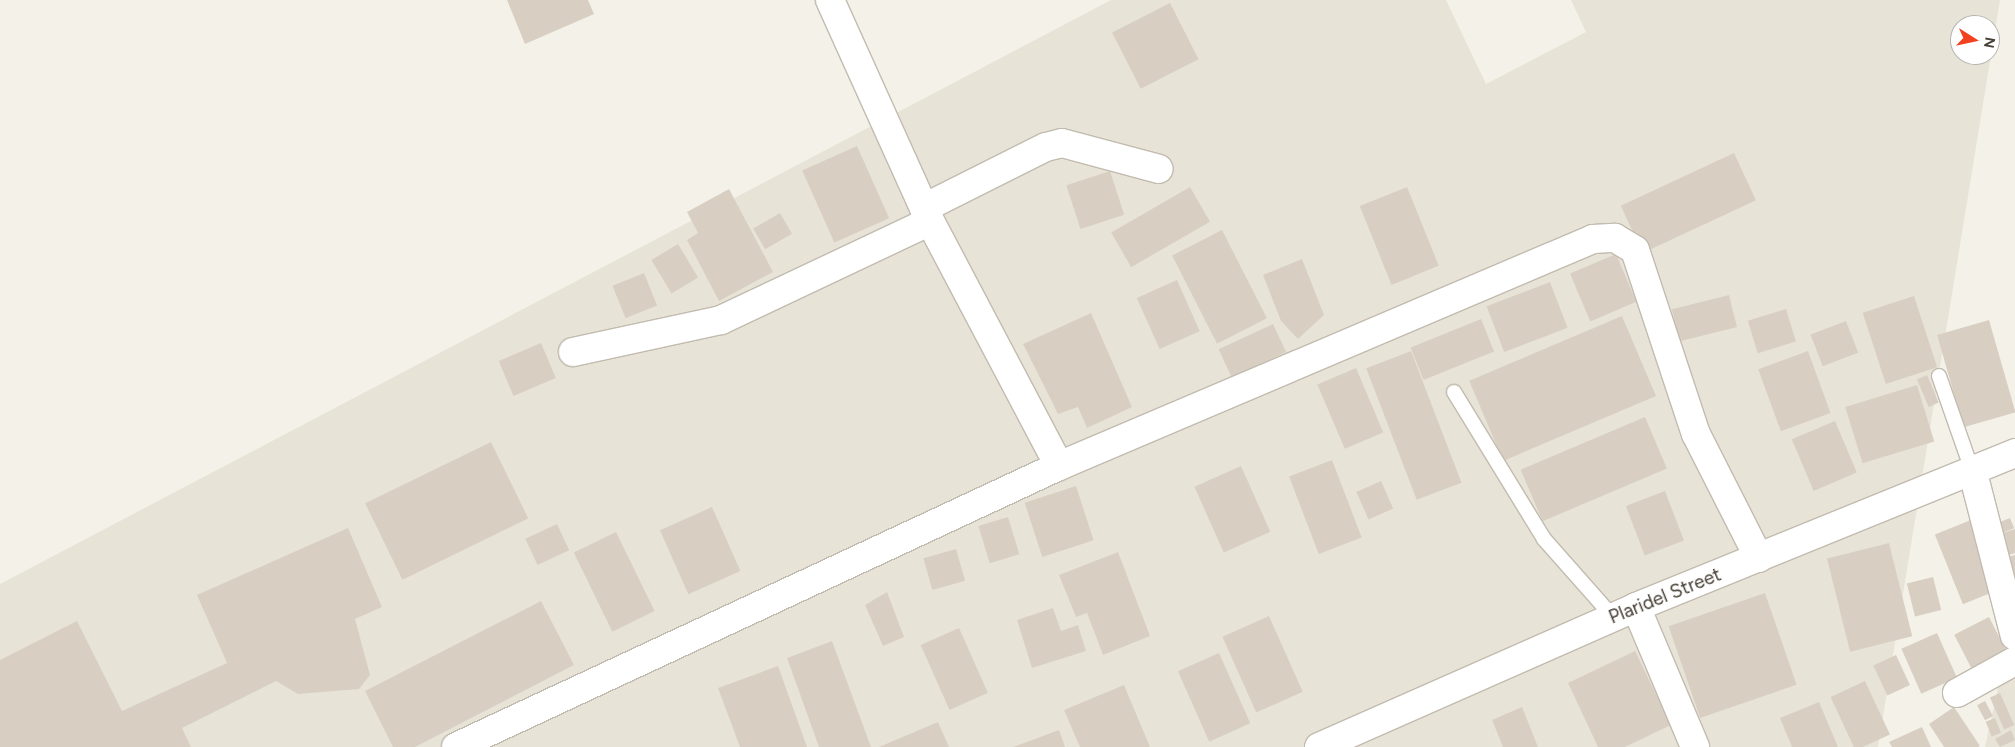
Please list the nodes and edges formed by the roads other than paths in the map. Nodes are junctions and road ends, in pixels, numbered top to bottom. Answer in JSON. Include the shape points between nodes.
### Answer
{"nodes":[{"id":1,"x":830,"y":0,"type":"edge"},
{"id":2,"x":1159,"y":169,"type":"dead end"},
{"id":3,"x":927,"y":214,"type":"junction"},
{"id":4,"x":573,"y":352,"type":"dead end"},
{"id":5,"x":1939,"y":376,"type":"dead end"},
{"id":6,"x":1454,"y":392,"type":"dead end"},
{"id":7,"x":2015,"y":453,"type":"edge"},
{"id":8,"x":1059,"y":466,"type":"junction"},
{"id":9,"x":1973,"y":473,"type":"junction"},
{"id":10,"x":1759,"y":558,"type":"junction"},
{"id":11,"x":1624,"y":612,"type":"junction"},
{"id":12,"x":2015,"y":636,"type":"edge"},
{"id":13,"x":2015,"y":661,"type":"edge"},
{"id":14,"x":1957,"y":693,"type":"dead end"},
{"id":15,"x":456,"y":747,"type":"edge"},
{"id":16,"x":1319,"y":747,"type":"edge"},
{"id":17,"x":1695,"y":747,"type":"edge"}],
"edges":[{"from":1,"to":3,"type":"street"},
{"from":2,"to":3,"type":"street","via":[[1062,143],[1046,147]]},
{"from":3,"to":4,"type":"street","via":[[721,320]]},
{"from":3,"to":8,"type":"street"},
{"from":5,"to":9,"type":"lane"},
{"from":6,"to":11,"type":"lane","via":[[1544,539]]},
{"from":7,"to":9,"type":"street","name":"Plaridel Street"},
{"from":8,"to":10,"type":"street","via":[[1593,239],[1615,238],[1635,250],[1696,434]]},
{"from":8,"to":15,"type":"street"},
{"from":9,"to":10,"type":"street","name":"Plaridel Street"},
{"from":9,"to":12,"type":"street"},
{"from":10,"to":11,"type":"street","name":"Plaridel Street"},
{"from":11,"to":16,"type":"street","name":"Plaridel Street"},
{"from":11,"to":17,"type":"street"},
{"from":13,"to":14,"type":"street"}]}
